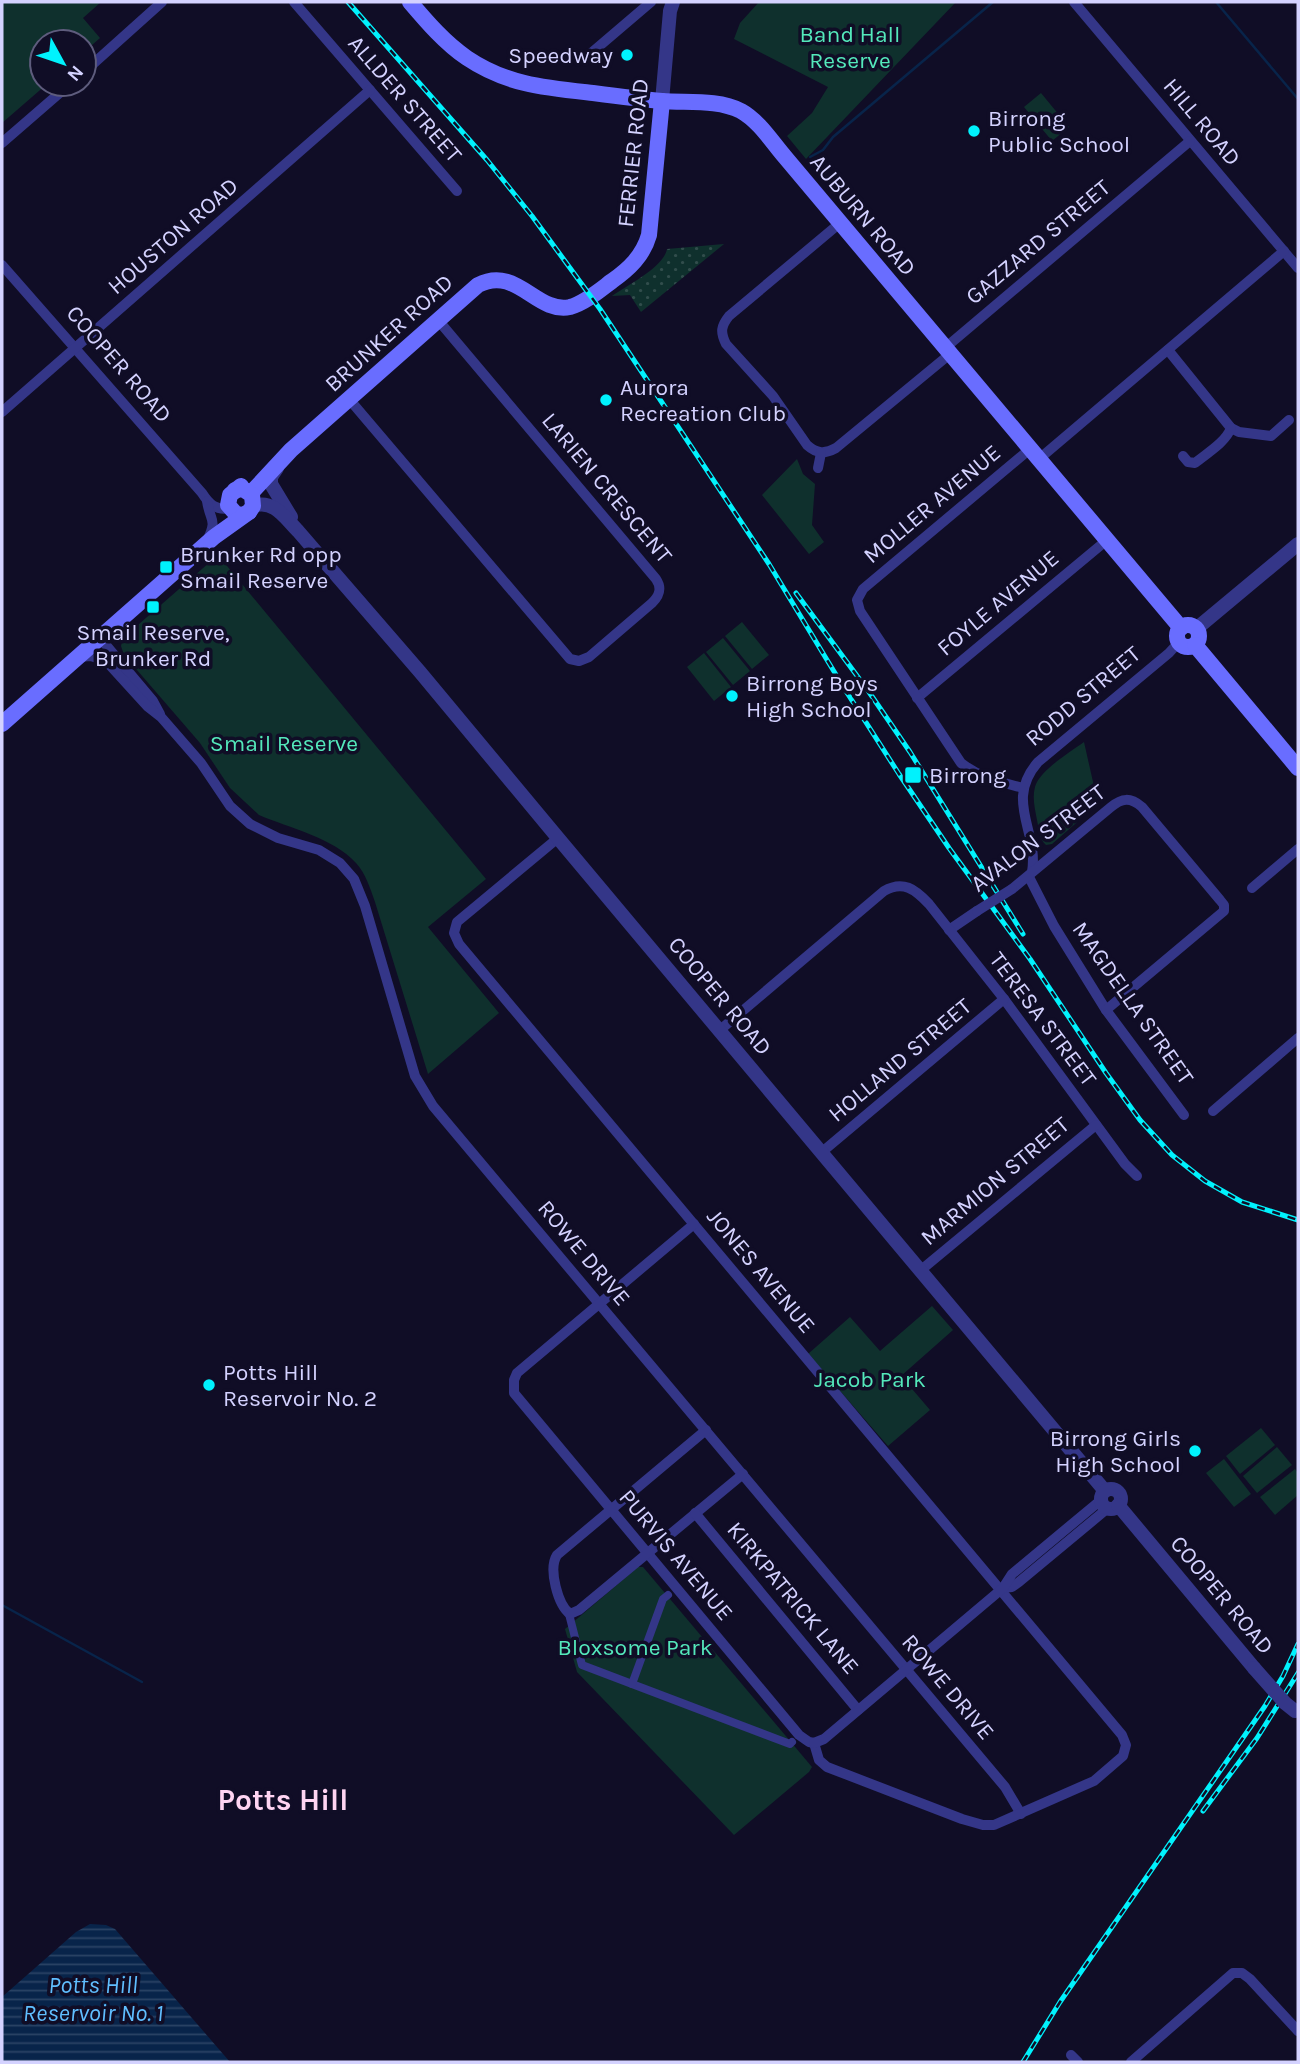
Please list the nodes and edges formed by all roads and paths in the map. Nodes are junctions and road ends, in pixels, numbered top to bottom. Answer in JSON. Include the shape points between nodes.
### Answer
{"nodes":[{"id":1,"x":162,"y":2,"type":"edge"},
{"id":2,"x":294,"y":2,"type":"edge"},
{"id":3,"x":651,"y":2,"type":"edge"},
{"id":4,"x":673,"y":2,"type":"edge"},
{"id":5,"x":1074,"y":2,"type":"edge"},
{"id":6,"x":418,"y":5,"type":"edge"},
{"id":7,"x":98,"y":59,"type":"edge"},
{"id":8,"x":583,"y":60,"type":"dead end"},
{"id":9,"x":370,"y":90,"type":"junction"},
{"id":10,"x":54,"y":98,"type":"edge"},
{"id":11,"x":662,"y":101,"type":"junction"},
{"id":12,"x":1190,"y":141,"type":"junction"},
{"id":13,"x":2,"y":143,"type":"edge"},
{"id":14,"x":457,"y":191,"type":"dead end"},
{"id":15,"x":840,"y":223,"type":"junction"},
{"id":16,"x":1284,"y":251,"type":"junction"},
{"id":17,"x":2,"y":265,"type":"edge"},
{"id":18,"x":1298,"y":268,"type":"edge"},
{"id":19,"x":564,"y":307,"type":"joint"},
{"id":20,"x":438,"y":320,"type":"junction"},
{"id":21,"x":76,"y":349,"type":"junction"},
{"id":22,"x":1168,"y":350,"type":"junction"},
{"id":23,"x":948,"y":351,"type":"junction"},
{"id":24,"x":349,"y":399,"type":"junction"},
{"id":25,"x":2,"y":412,"type":"edge"},
{"id":26,"x":1289,"y":420,"type":"dead end"},
{"id":27,"x":1231,"y":428,"type":"junction"},
{"id":28,"x":291,"y":450,"type":"junction"},
{"id":29,"x":821,"y":453,"type":"junction"},
{"id":30,"x":1035,"y":454,"type":"junction"},
{"id":31,"x":1183,"y":456,"type":"dead end"},
{"id":32,"x":818,"y":468,"type":"dead end"},
{"id":33,"x":205,"y":497,"type":"junction"},
{"id":34,"x":241,"y":502,"type":"junction"},
{"id":35,"x":298,"y":531,"type":"junction"},
{"id":36,"x":210,"y":540,"type":"junction"},
{"id":37,"x":1107,"y":540,"type":"junction"},
{"id":38,"x":1298,"y":544,"type":"edge"},
{"id":39,"x":1188,"y":636,"type":"junction"},
{"id":40,"x":100,"y":638,"type":"junction"},
{"id":41,"x":78,"y":657,"type":"junction"},
{"id":42,"x":917,"y":698,"type":"junction"},
{"id":43,"x":161,"y":717,"type":"junction"},
{"id":44,"x":2,"y":724,"type":"edge"},
{"id":45,"x":1298,"y":768,"type":"edge"},
{"id":46,"x":1023,"y":788,"type":"junction"},
{"id":47,"x":558,"y":838,"type":"junction"},
{"id":48,"x":1298,"y":849,"type":"edge"},
{"id":49,"x":1030,"y":874,"type":"junction"},
{"id":50,"x":1252,"y":888,"type":"dead end"},
{"id":51,"x":949,"y":930,"type":"junction"},
{"id":52,"x":1004,"y":999,"type":"junction"},
{"id":53,"x":1106,"y":1010,"type":"junction"},
{"id":54,"x":720,"y":1030,"type":"junction"},
{"id":55,"x":1298,"y":1038,"type":"edge"},
{"id":56,"x":1213,"y":1111,"type":"dead end"},
{"id":57,"x":1184,"y":1115,"type":"dead end"},
{"id":58,"x":1096,"y":1125,"type":"junction"},
{"id":59,"x":822,"y":1152,"type":"junction"},
{"id":60,"x":1137,"y":1176,"type":"dead end"},
{"id":61,"x":694,"y":1224,"type":"junction"},
{"id":62,"x":921,"y":1270,"type":"junction"},
{"id":63,"x":600,"y":1305,"type":"junction"},
{"id":64,"x":706,"y":1430,"type":"junction"},
{"id":65,"x":743,"y":1474,"type":"junction"},
{"id":66,"x":1108,"y":1501,"type":"junction"},
{"id":67,"x":610,"y":1510,"type":"junction"},
{"id":68,"x":695,"y":1513,"type":"junction"},
{"id":69,"x":647,"y":1554,"type":"junction"},
{"id":70,"x":1002,"y":1589,"type":"junction"},
{"id":71,"x":668,"y":1595,"type":"dead end"},
{"id":72,"x":569,"y":1614,"type":"junction"},
{"id":73,"x":906,"y":1669,"type":"junction"},
{"id":74,"x":632,"y":1684,"type":"junction"},
{"id":75,"x":858,"y":1710,"type":"junction"},
{"id":76,"x":1297,"y":1712,"type":"edge"},
{"id":77,"x":792,"y":1742,"type":"dead end"},
{"id":78,"x":814,"y":1743,"type":"junction"},
{"id":79,"x":1126,"y":1745,"type":"joint"},
{"id":80,"x":1021,"y":1814,"type":"junction"},
{"id":81,"x":1298,"y":2031,"type":"edge"},
{"id":82,"x":1131,"y":2062,"type":"edge"}],
"edges":[{"from":1,"to":7,"type":"street"},
{"from":2,"to":9,"type":"street","name":"ALLDER STREET"},
{"from":3,"to":8,"type":"street"},
{"from":4,"to":11,"type":"street","name":"FERRIER ROAD"},
{"from":5,"to":12,"type":"street","name":"HILL ROAD"},
{"from":6,"to":11,"type":"main road","name":"AUBURN ROAD","via":[[454,48],[504,78],[532,86]]},
{"from":9,"to":14,"type":"street","name":"ALLDER STREET"},
{"from":9,"to":21,"type":"street","name":"HOUSTON ROAD"},
{"from":10,"to":13,"type":"street"},
{"from":11,"to":15,"type":"main road","name":"AUBURN ROAD","via":[[716,104],[741,111],[759,126]]},
{"from":11,"to":19,"type":"main road","name":"FERRIER ROAD","via":[[646,244],[623,273],[580,302]]},
{"from":12,"to":16,"type":"street","name":"HILL ROAD"},
{"from":12,"to":23,"type":"street","name":"GAZZARD STREET"},
{"from":15,"to":23,"type":"main road","name":"AUBURN ROAD"},
{"from":15,"to":29,"type":"street","via":[[729,316],[721,330],[726,344],[773,396],[807,445]]},
{"from":16,"to":18,"type":"street","name":"HILL ROAD"},
{"from":16,"to":22,"type":"street","name":"MOLLER AVENUE"},
{"from":17,"to":21,"type":"street","name":"COOPER ROAD"},
{"from":19,"to":20,"type":"main road","name":"BRUNKER ROAD","via":[[546,303],[510,282],[494,280],[478,285]]},
{"from":20,"to":24,"type":"main road","name":"BRUNKER ROAD"},
{"from":20,"to":24,"type":"street","name":"LARIEN CRESCENT","via":[[656,579],[659,593],[652,603],[589,657],[579,662],[570,659]]},
{"from":21,"to":25,"type":"street","name":"HOUSTON ROAD"},
{"from":21,"to":33,"type":"street","name":"COOPER ROAD"},
{"from":22,"to":27,"type":"street"},
{"from":22,"to":30,"type":"street","name":"MOLLER AVENUE"},
{"from":23,"to":29,"type":"street","name":"GAZZARD STREET","via":[[836,448]]},
{"from":23,"to":30,"type":"main road","name":"AUBURN ROAD"},
{"from":24,"to":28,"type":"main road","name":"BRUNKER ROAD"},
{"from":26,"to":27,"type":"street","via":[[1271,436]]},
{"from":27,"to":31,"type":"street","via":[[1195,463]]},
{"from":28,"to":34,"type":"main road","name":"BRUNKER ROAD"},
{"from":28,"to":35,"type":"street","via":[[271,481]]},
{"from":29,"to":32,"type":"street"},
{"from":30,"to":37,"type":"main road","name":"AUBURN ROAD"},
{"from":30,"to":42,"type":"street","name":"MOLLER AVENUE","via":[[860,592],[856,600]]},
{"from":33,"to":34,"type":"street","via":[[220,509]]},
{"from":33,"to":36,"type":"street","via":[[214,521]]},
{"from":34,"to":35,"type":"street","via":[[263,495],[275,500]]},
{"from":34,"to":36,"type":"main road","name":"BRUNKER ROAD"},
{"from":35,"to":47,"type":"street","name":"COOPER ROAD"},
{"from":36,"to":40,"type":"main road","name":"BRUNKER ROAD"},
{"from":37,"to":39,"type":"main road","name":"AUBURN ROAD"},
{"from":37,"to":42,"type":"street","name":"FOYLE AVENUE"},
{"from":38,"to":39,"type":"street","name":"RODD STREET"},
{"from":39,"to":45,"type":"main road","name":"AUBURN ROAD"},
{"from":39,"to":46,"type":"street","name":"RODD STREET","via":[[1038,762]]},
{"from":40,"to":41,"type":"main road","name":"BRUNKER ROAD"},
{"from":40,"to":43,"type":"street","name":"ROWE DRIVE"},
{"from":41,"to":43,"type":"street","name":"ROWE DRIVE","via":[[106,661]]},
{"from":41,"to":44,"type":"main road","name":"BRUNKER ROAD"},
{"from":42,"to":46,"type":"street","via":[[961,763],[983,777]]},
{"from":43,"to":63,"type":"street","name":"ROWE DRIVE","via":[[240,816],[278,838],[319,850],[348,870],[362,898],[423,1092]]},
{"from":46,"to":49,"type":"street"},
{"from":47,"to":54,"type":"street","name":"COOPER ROAD"},
{"from":47,"to":61,"type":"street","name":"JONES AVENUE","via":[[467,912],[454,933]]},
{"from":48,"to":50,"type":"street"},
{"from":49,"to":51,"type":"street","name":"AVALON STREET","bridge":true},
{"from":49,"to":53,"type":"street","name":"MAGDELLA STREET","via":[[1054,926]]},
{"from":49,"to":53,"type":"street","name":"AVALON STREET","via":[[1116,803],[1127,799],[1142,807],[1224,905],[1224,911]]},
{"from":51,"to":52,"type":"street","name":"TERESA STREET"},
{"from":51,"to":54,"type":"street","name":"TERESA STREET","via":[[913,889],[896,886],[884,891]]},
{"from":52,"to":58,"type":"street","name":"TERESA STREET"},
{"from":52,"to":59,"type":"street","name":"HOLLAND STREET"},
{"from":53,"to":57,"type":"street","name":"MAGDELLA STREET"},
{"from":54,"to":59,"type":"street","name":"COOPER ROAD"},
{"from":55,"to":56,"type":"street"},
{"from":58,"to":60,"type":"street","name":"TERESA STREET"},
{"from":58,"to":62,"type":"street","name":"MARMION STREET"},
{"from":59,"to":62,"type":"street","name":"COOPER ROAD"},
{"from":61,"to":63,"type":"street"},
{"from":61,"to":70,"type":"street","name":"JONES AVENUE"},
{"from":62,"to":66,"type":"street","name":"COOPER ROAD"},
{"from":63,"to":64,"type":"street","name":"ROWE DRIVE"},
{"from":63,"to":67,"type":"street","name":"PURVIS AVENUE","via":[[517,1373],[513,1386],[519,1400]]},
{"from":64,"to":65,"type":"street","name":"ROWE DRIVE"},
{"from":64,"to":67,"type":"street"},
{"from":65,"to":68,"type":"street"},
{"from":65,"to":73,"type":"street","name":"ROWE DRIVE"},
{"from":66,"to":70,"type":"street","via":[[1012,1574]]},
{"from":66,"to":76,"type":"street","name":"COOPER ROAD","bridge":true,"via":[[1284,1703]]},
{"from":67,"to":69,"type":"street","name":"PURVIS AVENUE"},
{"from":67,"to":72,"type":"street","via":[[553,1561]]},
{"from":68,"to":69,"type":"street"},
{"from":68,"to":75,"type":"street","name":"KIRKPATRICK LANE"},
{"from":69,"to":72,"type":"street"},
{"from":69,"to":78,"type":"street","name":"PURVIS AVENUE","via":[[799,1735]]},
{"from":70,"to":73,"type":"street"},
{"from":70,"to":79,"type":"street","name":"JONES AVENUE"},
{"from":71,"to":74,"type":"street"},
{"from":72,"to":74,"type":"street","via":[[582,1665],[611,1680]]},
{"from":73,"to":75,"type":"street"},
{"from":73,"to":80,"type":"street","name":"ROWE DRIVE"},
{"from":74,"to":77,"type":"street"},
{"from":75,"to":78,"type":"street"},
{"from":78,"to":80,"type":"street","name":"PURVIS AVENUE","via":[[827,1768],[962,1819],[994,1825]]},
{"from":79,"to":80,"type":"street","name":"PURVIS AVENUE","via":[[1124,1756],[1094,1781]]},
{"from":81,"to":82,"type":"street","via":[[1250,1979],[1233,1973]]}]}
